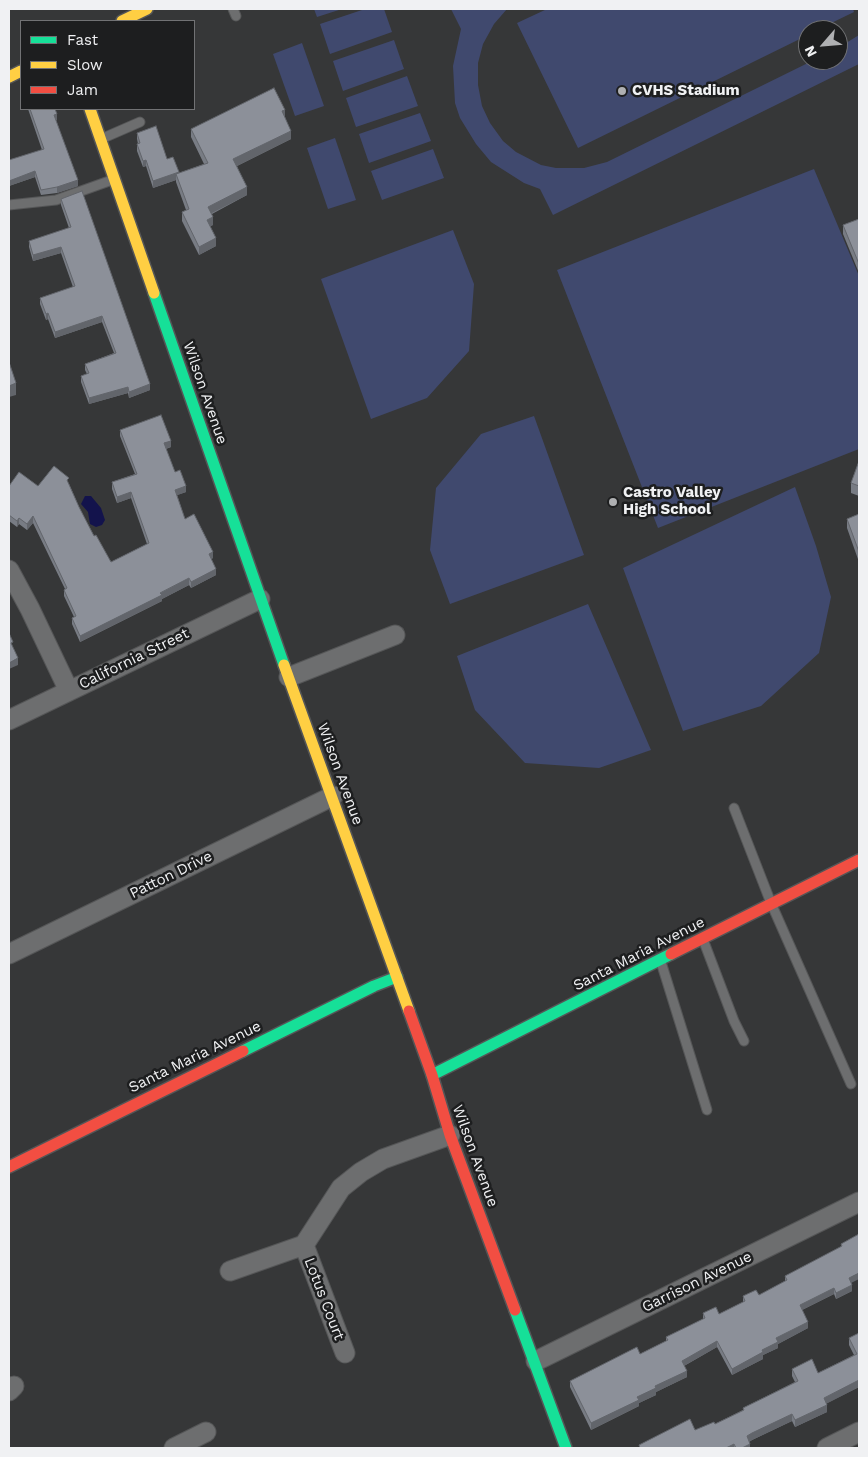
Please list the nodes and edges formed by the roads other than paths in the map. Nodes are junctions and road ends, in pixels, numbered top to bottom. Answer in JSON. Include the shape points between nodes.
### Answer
{"nodes":[{"id":1,"x":147,"y":9,"type":"edge"},
{"id":2,"x":124,"y":20,"type":"edge"},
{"id":3,"x":90,"y":110,"type":"edge"},
{"id":4,"x":140,"y":122,"type":"dead end"},
{"id":5,"x":101,"y":139,"type":"junction"},
{"id":6,"x":115,"y":179,"type":"junction"},
{"id":7,"x":9,"y":205,"type":"edge"},
{"id":8,"x":9,"y":570,"type":"edge"},
{"id":9,"x":260,"y":599,"type":"junction"},
{"id":10,"x":395,"y":635,"type":"dead end"},
{"id":11,"x":289,"y":678,"type":"junction"},
{"id":12,"x":69,"y":690,"type":"junction"},
{"id":13,"x":9,"y":720,"type":"edge"},
{"id":14,"x":332,"y":796,"type":"junction"},
{"id":15,"x":734,"y":808,"type":"dead end"},
{"id":16,"x":859,"y":860,"type":"edge"},
{"id":17,"x":771,"y":903,"type":"junction"},
{"id":18,"x":704,"y":939,"type":"junction"},
{"id":19,"x":9,"y":954,"type":"edge"},
{"id":20,"x":661,"y":962,"type":"junction"},
{"id":21,"x":397,"y":977,"type":"junction"},
{"id":22,"x":744,"y":1041,"type":"dead end"},
{"id":23,"x":432,"y":1075,"type":"junction"},
{"id":24,"x":852,"y":1084,"type":"dead end"},
{"id":25,"x":707,"y":1110,"type":"dead end"},
{"id":26,"x":450,"y":1135,"type":"junction"},
{"id":27,"x":9,"y":1167,"type":"edge"},
{"id":28,"x":859,"y":1202,"type":"edge"},
{"id":29,"x":304,"y":1245,"type":"junction"},
{"id":30,"x":230,"y":1270,"type":"dead end"},
{"id":31,"x":344,"y":1353,"type":"dead end"},
{"id":32,"x":536,"y":1361,"type":"junction"},
{"id":33,"x":206,"y":1432,"type":"dead end"},
{"id":34,"x":859,"y":1432,"type":"edge"},
{"id":35,"x":174,"y":1448,"type":"edge"},
{"id":36,"x":566,"y":1448,"type":"edge"},
{"id":37,"x":827,"y":1448,"type":"edge"}],
"edges":[{"from":1,"to":2,"type":"street"},
{"from":3,"to":5,"type":"street","name":"Wilson Avenue"},
{"from":4,"to":5,"type":"lane"},
{"from":5,"to":6,"type":"street","name":"Wilson Avenue"},
{"from":6,"to":7,"type":"lane","via":[[56,200]]},
{"from":6,"to":9,"type":"street","name":"Wilson Avenue"},
{"from":8,"to":12,"type":"street"},
{"from":9,"to":11,"type":"street","name":"Wilson Avenue"},
{"from":9,"to":12,"type":"street","name":"California Street"},
{"from":10,"to":11,"type":"street"},
{"from":11,"to":14,"type":"street","name":"Wilson Avenue"},
{"from":12,"to":13,"type":"street","name":"California Street"},
{"from":14,"to":19,"type":"street","name":"Patton Drive"},
{"from":14,"to":21,"type":"street","name":"Wilson Avenue"},
{"from":15,"to":17,"type":"lane"},
{"from":16,"to":17,"type":"street","name":"Santa Maria Avenue"},
{"from":17,"to":18,"type":"street","name":"Santa Maria Avenue"},
{"from":17,"to":24,"type":"lane"},
{"from":18,"to":20,"type":"street","name":"Santa Maria Avenue"},
{"from":18,"to":22,"type":"lane"},
{"from":20,"to":23,"type":"street","name":"Santa Maria Avenue"},
{"from":20,"to":25,"type":"lane"},
{"from":21,"to":23,"type":"street","name":"Wilson Avenue"},
{"from":21,"to":27,"type":"street","name":"Santa Maria Avenue"},
{"from":23,"to":26,"type":"street","name":"Wilson Avenue"},
{"from":26,"to":29,"type":"street","via":[[383,1159],[361,1172],[341,1188]]},
{"from":26,"to":32,"type":"street","name":"Wilson Avenue"},
{"from":28,"to":32,"type":"street","name":"Garrison Avenue"},
{"from":29,"to":30,"type":"street"},
{"from":29,"to":31,"type":"street","name":"Lotus Court"},
{"from":32,"to":36,"type":"street","name":"Wilson Avenue"},
{"from":33,"to":35,"type":"street"},
{"from":34,"to":37,"type":"street"}]}
